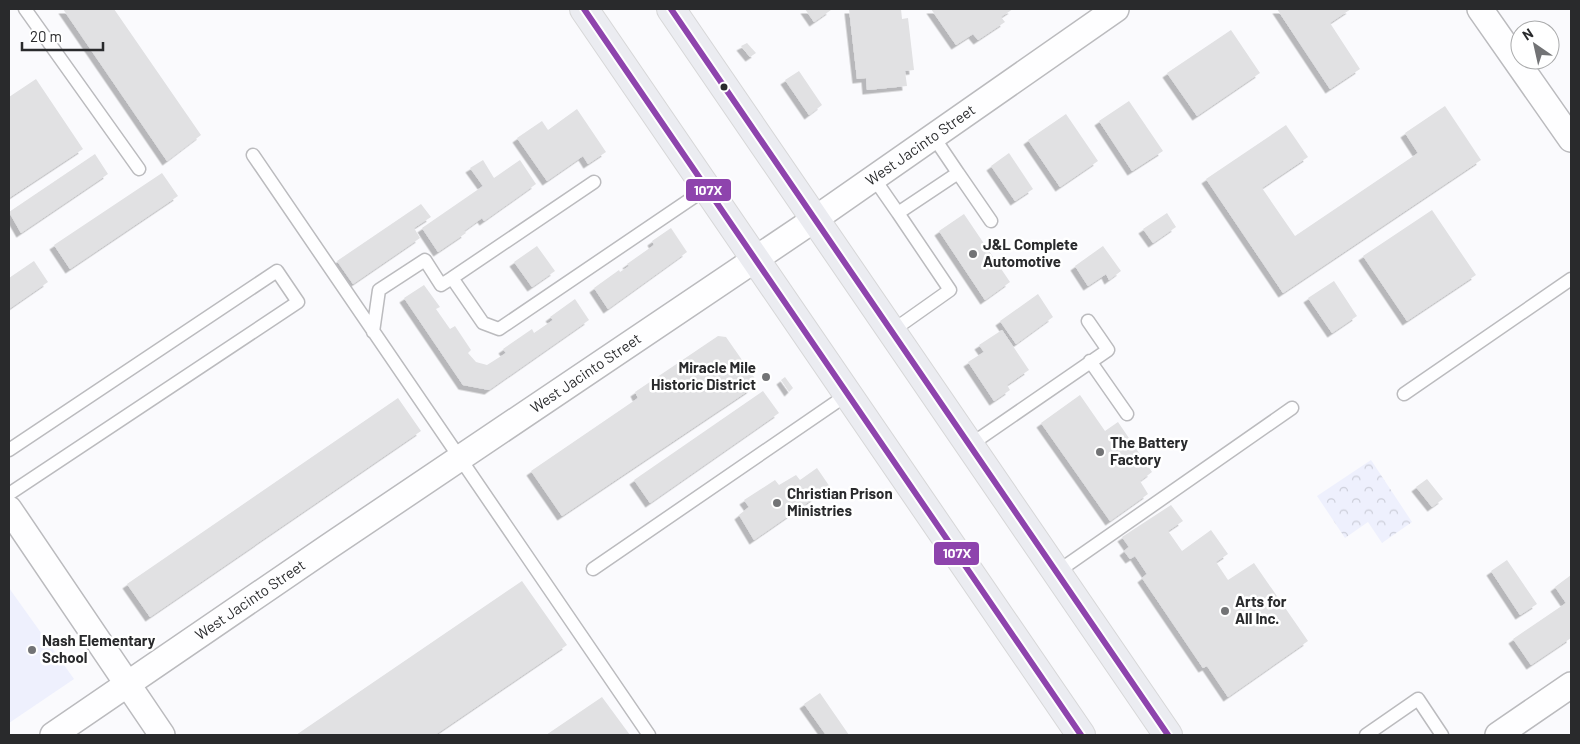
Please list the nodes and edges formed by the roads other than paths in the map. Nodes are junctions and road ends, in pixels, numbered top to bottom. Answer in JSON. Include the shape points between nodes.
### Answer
{"nodes":[{"id":1,"x":25,"y":9,"type":"edge"},
{"id":2,"x":584,"y":9,"type":"edge"},
{"id":3,"x":671,"y":9,"type":"edge"},
{"id":4,"x":1116,"y":9,"type":"edge"},
{"id":5,"x":1480,"y":9,"type":"edge"},
{"id":6,"x":932,"y":136,"type":"junction"},
{"id":7,"x":1571,"y":139,"type":"edge"},
{"id":8,"x":253,"y":155,"type":"dead end"},
{"id":9,"x":139,"y":169,"type":"dead end"},
{"id":10,"x":958,"y":173,"type":"junction"},
{"id":11,"x":873,"y":177,"type":"junction"},
{"id":12,"x":594,"y":182,"type":"dead end"},
{"id":13,"x":707,"y":188,"type":"junction"},
{"id":14,"x":898,"y":213,"type":"junction"},
{"id":15,"x":815,"y":219,"type":"junction"},
{"id":16,"x":990,"y":221,"type":"dead end"},
{"id":17,"x":756,"y":259,"type":"junction"},
{"id":18,"x":452,"y":278,"type":"junction"},
{"id":19,"x":1571,"y":279,"type":"edge"},
{"id":20,"x":1088,"y":321,"type":"dead end"},
{"id":21,"x":892,"y":331,"type":"junction"},
{"id":22,"x":373,"y":332,"type":"junction"},
{"id":23,"x":1090,"y":361,"type":"junction"},
{"id":24,"x":848,"y":394,"type":"junction"},
{"id":25,"x":1404,"y":394,"type":"dead end"},
{"id":26,"x":1292,"y":408,"type":"dead end"},
{"id":27,"x":1126,"y":414,"type":"dead end"},
{"id":28,"x":970,"y":445,"type":"junction"},
{"id":29,"x":9,"y":450,"type":"edge"},
{"id":30,"x":459,"y":459,"type":"junction"},
{"id":31,"x":9,"y":494,"type":"edge"},
{"id":32,"x":9,"y":509,"type":"edge"},
{"id":33,"x":594,"y":569,"type":"dead end"},
{"id":34,"x":1057,"y":572,"type":"junction"},
{"id":35,"x":126,"y":684,"type":"junction"},
{"id":36,"x":1571,"y":685,"type":"edge"},
{"id":37,"x":53,"y":735,"type":"edge"},
{"id":38,"x":162,"y":735,"type":"edge"},
{"id":39,"x":649,"y":735,"type":"edge"},
{"id":40,"x":1080,"y":735,"type":"edge"},
{"id":41,"x":1168,"y":735,"type":"edge"},
{"id":42,"x":1366,"y":735,"type":"edge"},
{"id":43,"x":1442,"y":735,"type":"edge"},
{"id":44,"x":1498,"y":735,"type":"edge"}],
"edges":[{"from":1,"to":9,"type":"lane"},
{"from":2,"to":13,"type":"main road"},
{"from":3,"to":15,"type":"main road"},
{"from":4,"to":6,"type":"street","name":"West Jacinto Street"},
{"from":5,"to":7,"type":"street"},
{"from":6,"to":10,"type":"lane"},
{"from":6,"to":11,"type":"street","name":"West Jacinto Street"},
{"from":8,"to":22,"type":"lane"},
{"from":10,"to":14,"type":"lane"},
{"from":10,"to":16,"type":"lane"},
{"from":11,"to":14,"type":"lane"},
{"from":11,"to":15,"type":"street","name":"West Jacinto Street"},
{"from":12,"to":18,"type":"lane"},
{"from":13,"to":17,"type":"main road"},
{"from":13,"to":18,"type":"lane","via":[[498,329],[483,323]]},
{"from":14,"to":21,"type":"lane","via":[[950,290]]},
{"from":15,"to":17,"type":"street","name":"West Jacinto Street"},
{"from":15,"to":21,"type":"main road"},
{"from":17,"to":24,"type":"main road"},
{"from":17,"to":30,"type":"street","name":"West Jacinto Street"},
{"from":18,"to":22,"type":"lane","via":[[441,285],[425,260],[379,290]]},
{"from":19,"to":25,"type":"lane"},
{"from":20,"to":23,"type":"lane","via":[[1108,350]]},
{"from":21,"to":28,"type":"main road"},
{"from":22,"to":30,"type":"lane"},
{"from":23,"to":27,"type":"lane"},
{"from":23,"to":28,"type":"lane"},
{"from":24,"to":33,"type":"lane"},
{"from":24,"to":40,"type":"main road"},
{"from":26,"to":34,"type":"lane"},
{"from":28,"to":34,"type":"main road"},
{"from":29,"to":31,"type":"lane","via":[[277,271],[298,302]]},
{"from":30,"to":35,"type":"street","name":"West Jacinto Street"},
{"from":30,"to":39,"type":"lane"},
{"from":32,"to":35,"type":"street"},
{"from":34,"to":41,"type":"main road"},
{"from":35,"to":37,"type":"street","name":"West Jacinto Street"},
{"from":35,"to":38,"type":"street"},
{"from":36,"to":44,"type":"street"},
{"from":42,"to":43,"type":"lane","via":[[1418,699]]}]}
